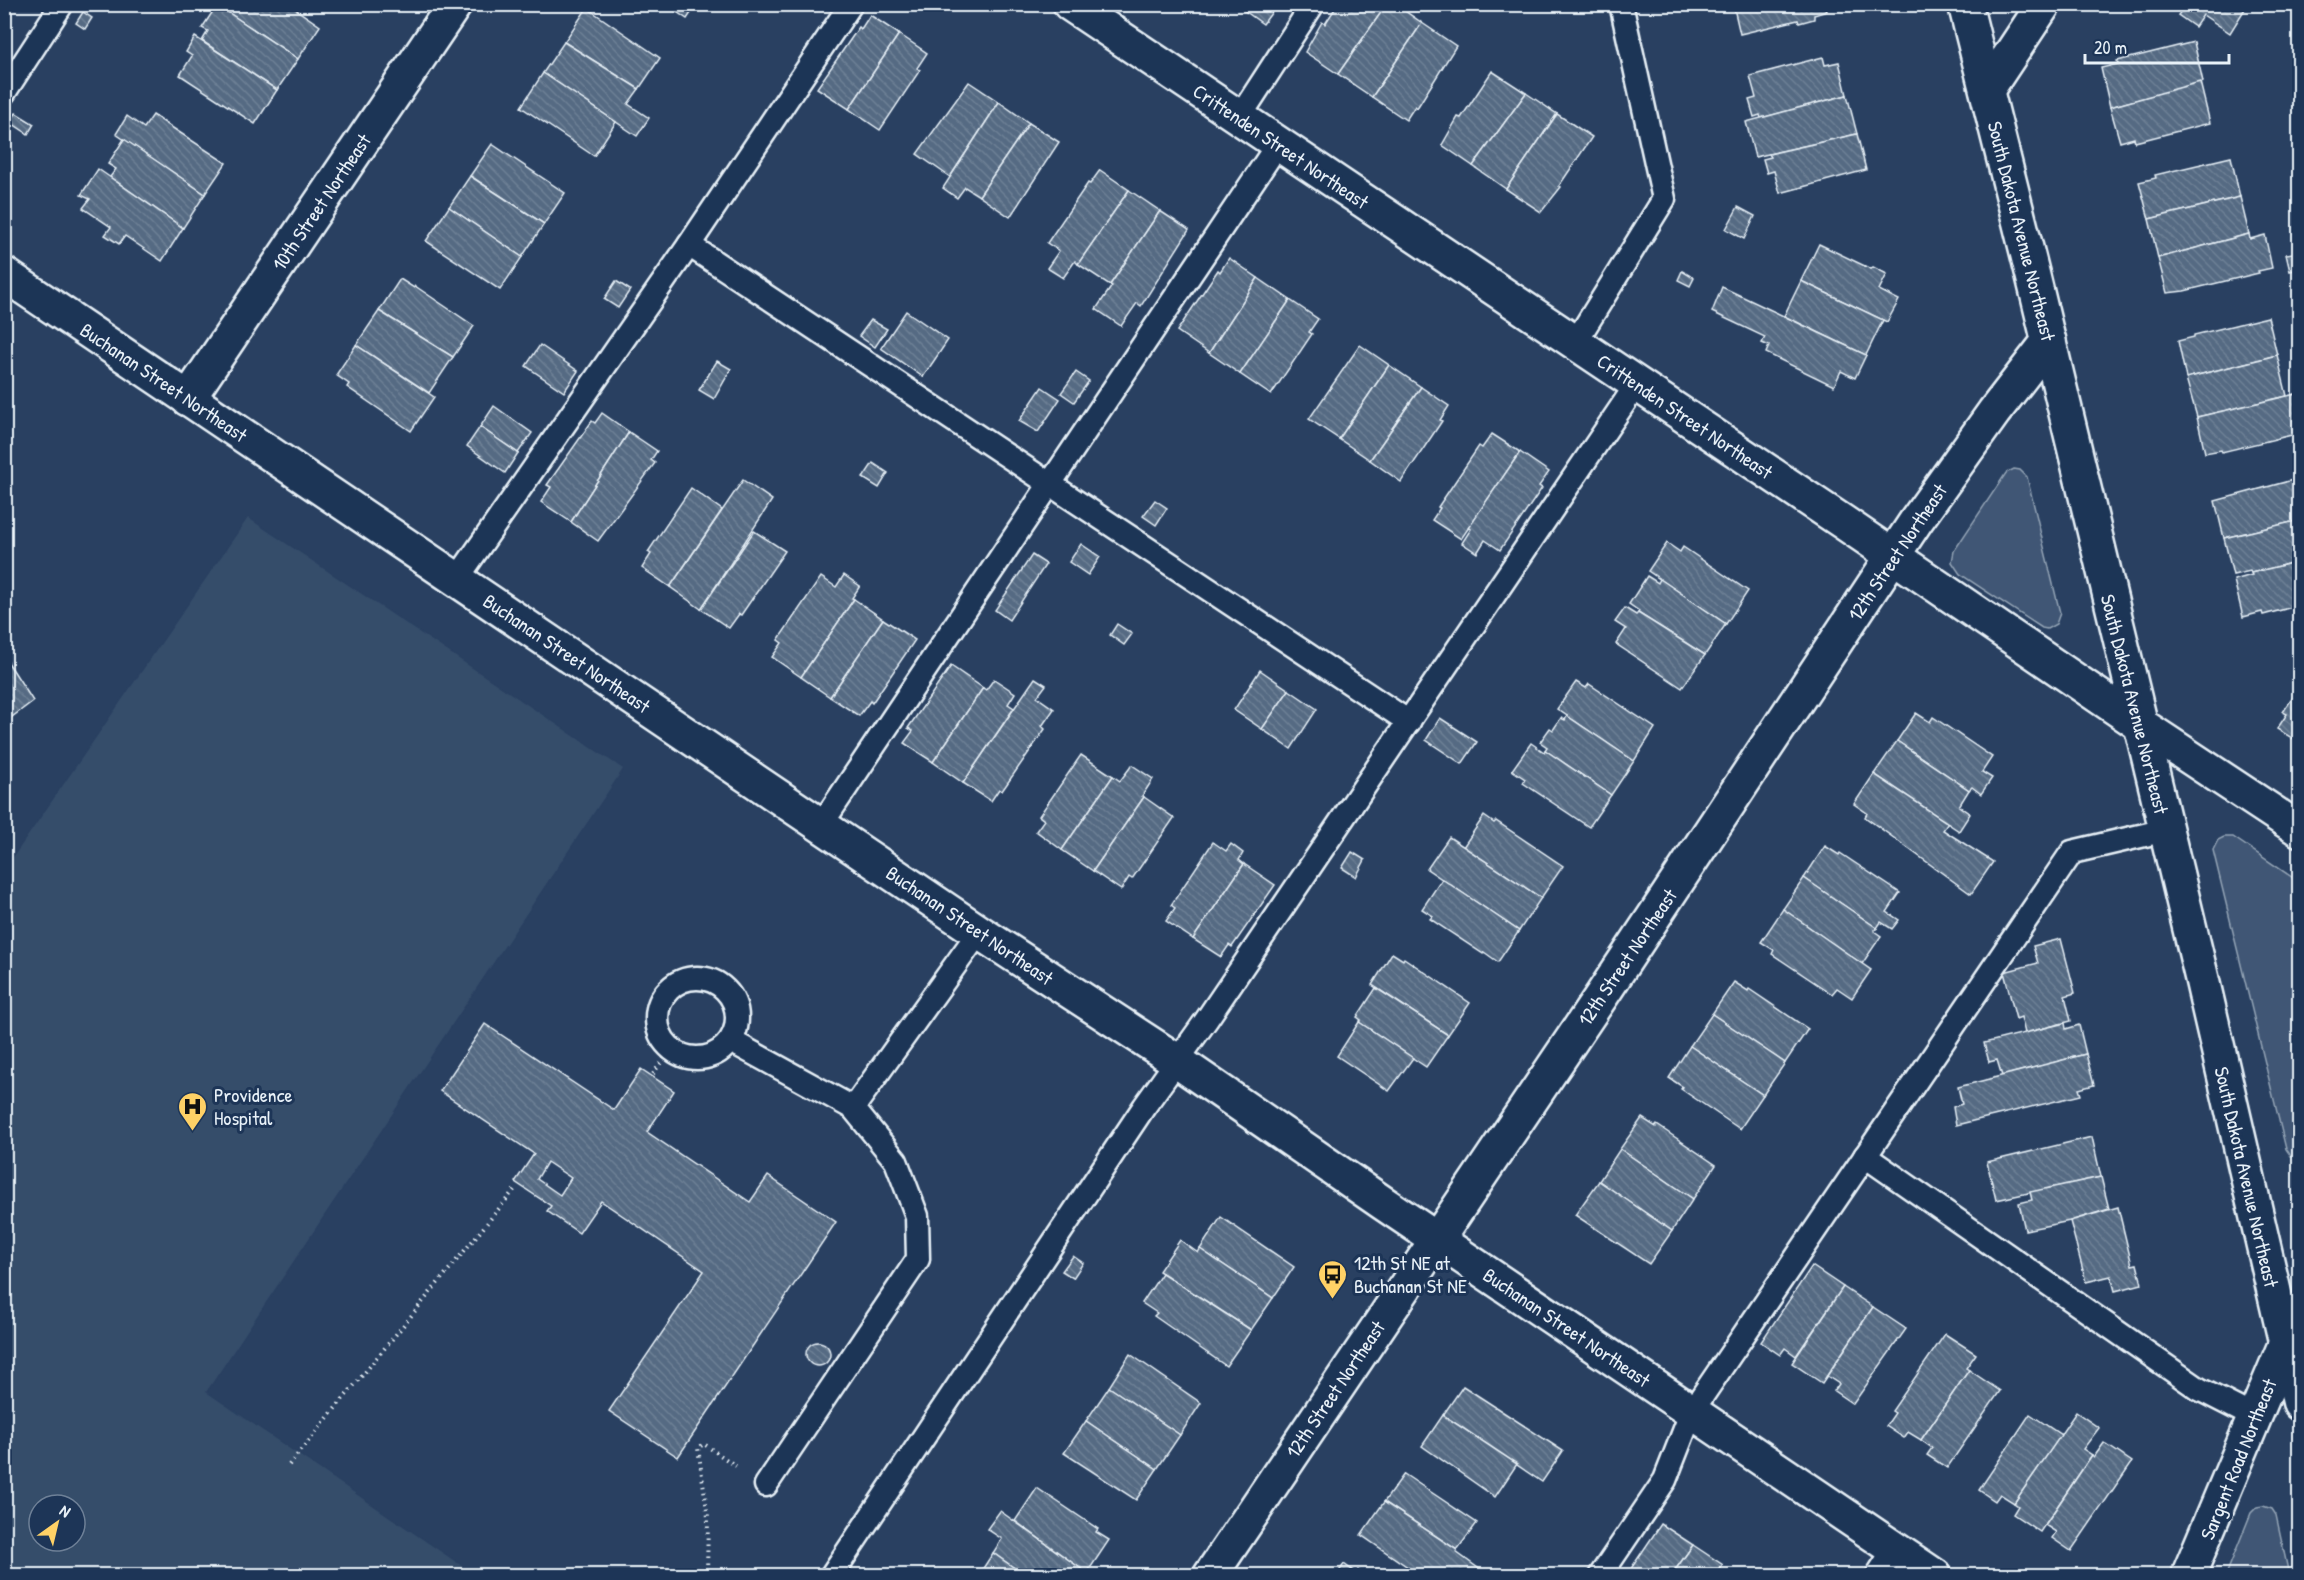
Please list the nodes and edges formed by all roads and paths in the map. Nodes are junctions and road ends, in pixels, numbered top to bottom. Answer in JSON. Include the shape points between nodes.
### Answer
{"nodes":[{"id":1,"x":62,"y":4,"type":"edge"},
{"id":2,"x":454,"y":4,"type":"edge"},
{"id":3,"x":850,"y":4,"type":"edge"},
{"id":4,"x":1070,"y":4,"type":"edge"},
{"id":5,"x":1313,"y":4,"type":"edge"},
{"id":6,"x":1621,"y":4,"type":"edge"},
{"id":7,"x":1965,"y":4,"type":"edge"},
{"id":8,"x":2044,"y":4,"type":"edge"},
{"id":9,"x":1987,"y":90,"type":"junction"},
{"id":10,"x":4,"y":93,"type":"edge"},
{"id":11,"x":1239,"y":118,"type":"junction"},
{"id":12,"x":1278,"y":144,"type":"junction"},
{"id":13,"x":689,"y":246,"type":"junction"},
{"id":14,"x":4,"y":274,"type":"edge"},
{"id":15,"x":2049,"y":341,"type":"junction"},
{"id":16,"x":1575,"y":343,"type":"junction"},
{"id":17,"x":1637,"y":384,"type":"junction"},
{"id":18,"x":188,"y":399,"type":"junction"},
{"id":19,"x":1051,"y":485,"type":"junction"},
{"id":20,"x":1894,"y":556,"type":"junction"},
{"id":21,"x":457,"y":579,"type":"junction"},
{"id":22,"x":1409,"y":722,"type":"junction"},
{"id":23,"x":2140,"y":725,"type":"junction"},
{"id":24,"x":821,"y":825,"type":"junction"},
{"id":25,"x":2166,"y":830,"type":"junction"},
{"id":26,"x":2300,"y":830,"type":"edge"},
{"id":27,"x":979,"y":932,"type":"junction"},
{"id":28,"x":731,"y":1041,"type":"junction"},
{"id":29,"x":670,"y":1049,"type":"junction"},
{"id":30,"x":1177,"y":1061,"type":"junction"},
{"id":31,"x":653,"y":1074,"type":"dead end"},
{"id":32,"x":853,"y":1108,"type":"junction"},
{"id":33,"x":1865,"y":1156,"type":"junction"},
{"id":34,"x":515,"y":1189,"type":"dead end"},
{"id":35,"x":1436,"y":1239,"type":"junction"},
{"id":36,"x":2300,"y":1309,"type":"edge"},
{"id":37,"x":2285,"y":1344,"type":"junction"},
{"id":38,"x":2300,"y":1404,"type":"edge"},
{"id":39,"x":1692,"y":1411,"type":"junction"},
{"id":40,"x":2254,"y":1417,"type":"junction"},
{"id":41,"x":289,"y":1465,"type":"dead end"},
{"id":42,"x":766,"y":1485,"type":"joint"},
{"id":43,"x":1895,"y":1548,"type":"junction"},
{"id":44,"x":707,"y":1575,"type":"edge"},
{"id":45,"x":831,"y":1575,"type":"edge"},
{"id":46,"x":1209,"y":1575,"type":"edge"},
{"id":47,"x":1600,"y":1575,"type":"edge"},
{"id":48,"x":1877,"y":1575,"type":"edge"},
{"id":49,"x":1935,"y":1575,"type":"edge"},
{"id":50,"x":2188,"y":1575,"type":"edge"}],
"edges":[{"from":1,"to":10,"type":"lane"},
{"from":2,"to":18,"type":"street","name":"10th Street Northeast"},
{"from":3,"to":13,"type":"lane"},
{"from":4,"to":11,"type":"street","name":"Crittenden Street Northeast"},
{"from":5,"to":11,"type":"lane"},
{"from":6,"to":16,"type":"lane","via":[[1664,199]]},
{"from":7,"to":9,"type":"street","name":"South Dakota Avenue Northeast"},
{"from":8,"to":9,"type":"street"},
{"from":9,"to":15,"type":"street","name":"South Dakota Avenue Northeast"},
{"from":11,"to":12,"type":"street","name":"Crittenden Street Northeast"},
{"from":12,"to":16,"type":"street","name":"Crittenden Street Northeast"},
{"from":12,"to":19,"type":"lane"},
{"from":13,"to":19,"type":"lane"},
{"from":13,"to":21,"type":"lane"},
{"from":14,"to":18,"type":"street","name":"Buchanan Street Northeast"},
{"from":15,"to":20,"type":"street","name":"12th Street Northeast","via":[[1994,411]]},
{"from":15,"to":23,"type":"street","name":"South Dakota Avenue Northeast"},
{"from":16,"to":17,"type":"street","name":"Crittenden Street Northeast"},
{"from":17,"to":20,"type":"street","name":"Crittenden Street Northeast"},
{"from":17,"to":22,"type":"lane"},
{"from":18,"to":21,"type":"street","name":"Buchanan Street Northeast"},
{"from":19,"to":22,"type":"lane"},
{"from":19,"to":24,"type":"lane"},
{"from":20,"to":23,"type":"street","name":"Crittenden Street Northeast"},
{"from":20,"to":35,"type":"street","name":"12th Street Northeast"},
{"from":21,"to":24,"type":"street","name":"Buchanan Street Northeast"},
{"from":22,"to":30,"type":"lane"},
{"from":23,"to":25,"type":"street","name":"South Dakota Avenue Northeast"},
{"from":23,"to":26,"type":"street","name":"Crittenden Street Northeast"},
{"from":24,"to":27,"type":"street","name":"Buchanan Street Northeast"},
{"from":25,"to":33,"type":"lane","via":[[2072,852]]},
{"from":25,"to":37,"type":"street","name":"South Dakota Avenue Northeast"},
{"from":27,"to":30,"type":"street","name":"Buchanan Street Northeast"},
{"from":27,"to":32,"type":"lane"},
{"from":28,"to":29,"type":"lane","via":[[714,1056],[691,1059]]},
{"from":28,"to":29,"type":"lane","via":[[738,1023],[735,1003],[724,988],[707,978],[687,979],[670,988],[658,1007],[658,1029]]},
{"from":28,"to":32,"type":"lane"},
{"from":29,"to":31,"type":"path"},
{"from":30,"to":35,"type":"street","name":"Buchanan Street Northeast"},
{"from":30,"to":45,"type":"lane"},
{"from":32,"to":42,"type":"lane","via":[[896,1161],[917,1216],[918,1259]]},
{"from":33,"to":39,"type":"lane"},
{"from":33,"to":40,"type":"lane","via":[[2199,1389]]},
{"from":34,"to":41,"type":"path"},
{"from":35,"to":39,"type":"street","name":"Buchanan Street Northeast"},
{"from":35,"to":46,"type":"street","name":"12th Street Northeast"},
{"from":36,"to":37,"type":"street","name":"Sargent Road Northeast"},
{"from":37,"to":38,"type":"street","name":"South Dakota Avenue Northeast"},
{"from":37,"to":40,"type":"street","name":"Sargent Road Northeast"},
{"from":39,"to":43,"type":"street","name":"Buchanan Street Northeast"},
{"from":39,"to":47,"type":"lane","via":[[1665,1480]]},
{"from":40,"to":50,"type":"street","name":"Sargent Road Northeast"},
{"from":42,"to":44,"type":"path","via":[[704,1444],[698,1448],[708,1517]]},
{"from":43,"to":48,"type":"lane"},
{"from":43,"to":49,"type":"street","name":"Buchanan Street Northeast"}]}
